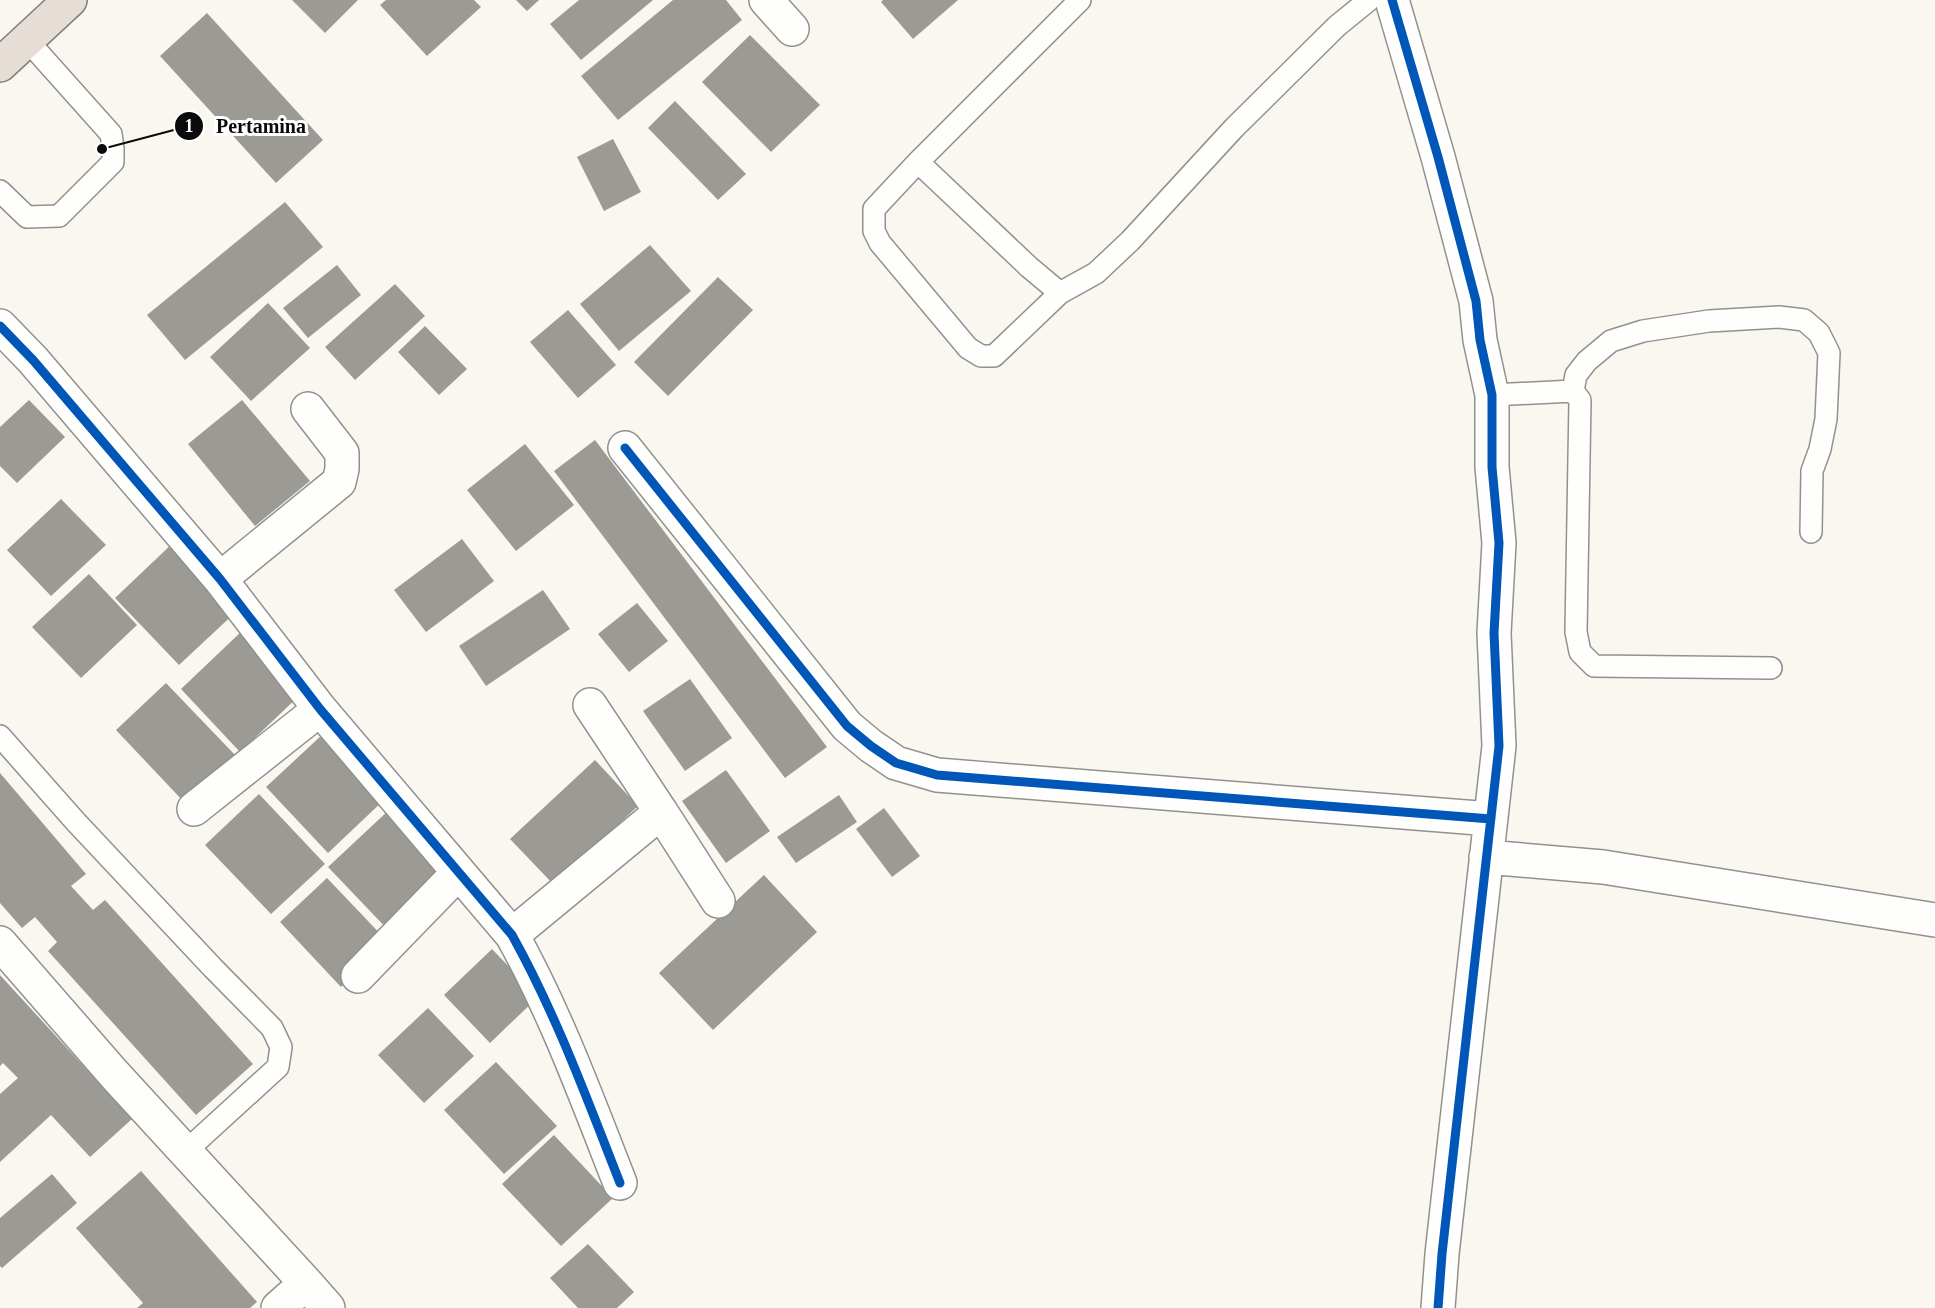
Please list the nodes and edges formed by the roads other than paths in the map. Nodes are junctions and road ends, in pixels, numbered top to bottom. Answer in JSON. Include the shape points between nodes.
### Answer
{"nodes":[{"id":1,"x":70,"y":0,"type":"edge"},
{"id":2,"x":766,"y":0,"type":"edge"},
{"id":3,"x":1080,"y":0,"type":"edge"},
{"id":4,"x":1369,"y":0,"type":"edge"},
{"id":5,"x":1392,"y":0,"type":"edge"},
{"id":6,"x":792,"y":29,"type":"dead end"},
{"id":7,"x":27,"y":40,"type":"junction"},
{"id":8,"x":0,"y":65,"type":"edge"},
{"id":9,"x":918,"y":162,"type":"junction"},
{"id":10,"x":0,"y":191,"type":"edge"},
{"id":11,"x":1060,"y":293,"type":"junction"},
{"id":12,"x":0,"y":326,"type":"edge"},
{"id":13,"x":1573,"y":391,"type":"junction"},
{"id":14,"x":1492,"y":394,"type":"junction"},
{"id":15,"x":308,"y":409,"type":"dead end"},
{"id":16,"x":625,"y":448,"type":"dead end"},
{"id":17,"x":1811,"y":532,"type":"dead end"},
{"id":18,"x":220,"y":579,"type":"junction"},
{"id":19,"x":1771,"y":668,"type":"dead end"},
{"id":20,"x":590,"y":705,"type":"dead end"},
{"id":21,"x":320,"y":709,"type":"junction"},
{"id":22,"x":0,"y":736,"type":"edge"},
{"id":23,"x":194,"y":809,"type":"dead end"},
{"id":24,"x":661,"y":812,"type":"junction"},
{"id":25,"x":1467,"y":816,"type":"junction"},
{"id":26,"x":1486,"y":856,"type":"junction"},
{"id":27,"x":458,"y":873,"type":"junction"},
{"id":28,"x":718,"y":901,"type":"dead end"},
{"id":29,"x":1935,"y":920,"type":"edge"},
{"id":30,"x":512,"y":935,"type":"junction"},
{"id":31,"x":0,"y":943,"type":"edge"},
{"id":32,"x":358,"y":976,"type":"dead end"},
{"id":33,"x":186,"y":1151,"type":"junction"},
{"id":34,"x":620,"y":1184,"type":"dead end"},
{"id":35,"x":306,"y":1282,"type":"junction"},
{"id":36,"x":278,"y":1308,"type":"edge"},
{"id":37,"x":328,"y":1308,"type":"edge"},
{"id":38,"x":1438,"y":1308,"type":"edge"}],
"edges":[{"from":1,"to":7,"type":"highway"},
{"from":2,"to":6,"type":"street"},
{"from":3,"to":9,"type":"lane"},
{"from":4,"to":11,"type":"lane","via":[[1337,26],[1234,128],[1130,241],[1096,273]]},
{"from":5,"to":14,"type":"street","via":[[1476,301]]},
{"from":7,"to":8,"type":"highway"},
{"from":7,"to":10,"type":"lane","via":[[111,134],[113,162],[58,216],[27,217]]},
{"from":9,"to":11,"type":"lane"},
{"from":9,"to":11,"type":"lane","via":[[874,209],[874,231],[968,348],[981,356],[994,356]]},
{"from":12,"to":18,"type":"street"},
{"from":13,"to":14,"type":"lane"},
{"from":13,"to":17,"type":"lane","via":[[1576,375],[1587,361],[1611,341],[1643,331],[1709,321],[1779,317],[1804,320],[1819,333],[1828,353],[1826,419],[1812,471]]},
{"from":13,"to":19,"type":"lane","via":[[1580,400],[1581,411],[1576,632],[1580,652],[1594,666]]},
{"from":14,"to":25,"type":"street","via":[[1492,467],[1499,543],[1494,633],[1499,746]]},
{"from":15,"to":18,"type":"street","via":[[342,453],[339,482]]},
{"from":16,"to":25,"type":"street","via":[[847,726],[896,763],[937,775]]},
{"from":18,"to":21,"type":"street"},
{"from":20,"to":24,"type":"street"},
{"from":21,"to":23,"type":"street"},
{"from":21,"to":27,"type":"street"},
{"from":22,"to":33,"type":"lane","via":[[75,821],[272,1028],[281,1047],[278,1067]]},
{"from":24,"to":28,"type":"street"},
{"from":24,"to":30,"type":"street"},
{"from":25,"to":26,"type":"street"},
{"from":26,"to":29,"type":"street","via":[[1603,867]]},
{"from":26,"to":38,"type":"street"},
{"from":27,"to":30,"type":"street"},
{"from":27,"to":32,"type":"street"},
{"from":30,"to":34,"type":"street","via":[[561,1035]]},
{"from":31,"to":33,"type":"street"},
{"from":33,"to":35,"type":"street"},
{"from":35,"to":36,"type":"street"},
{"from":35,"to":37,"type":"street"}]}
